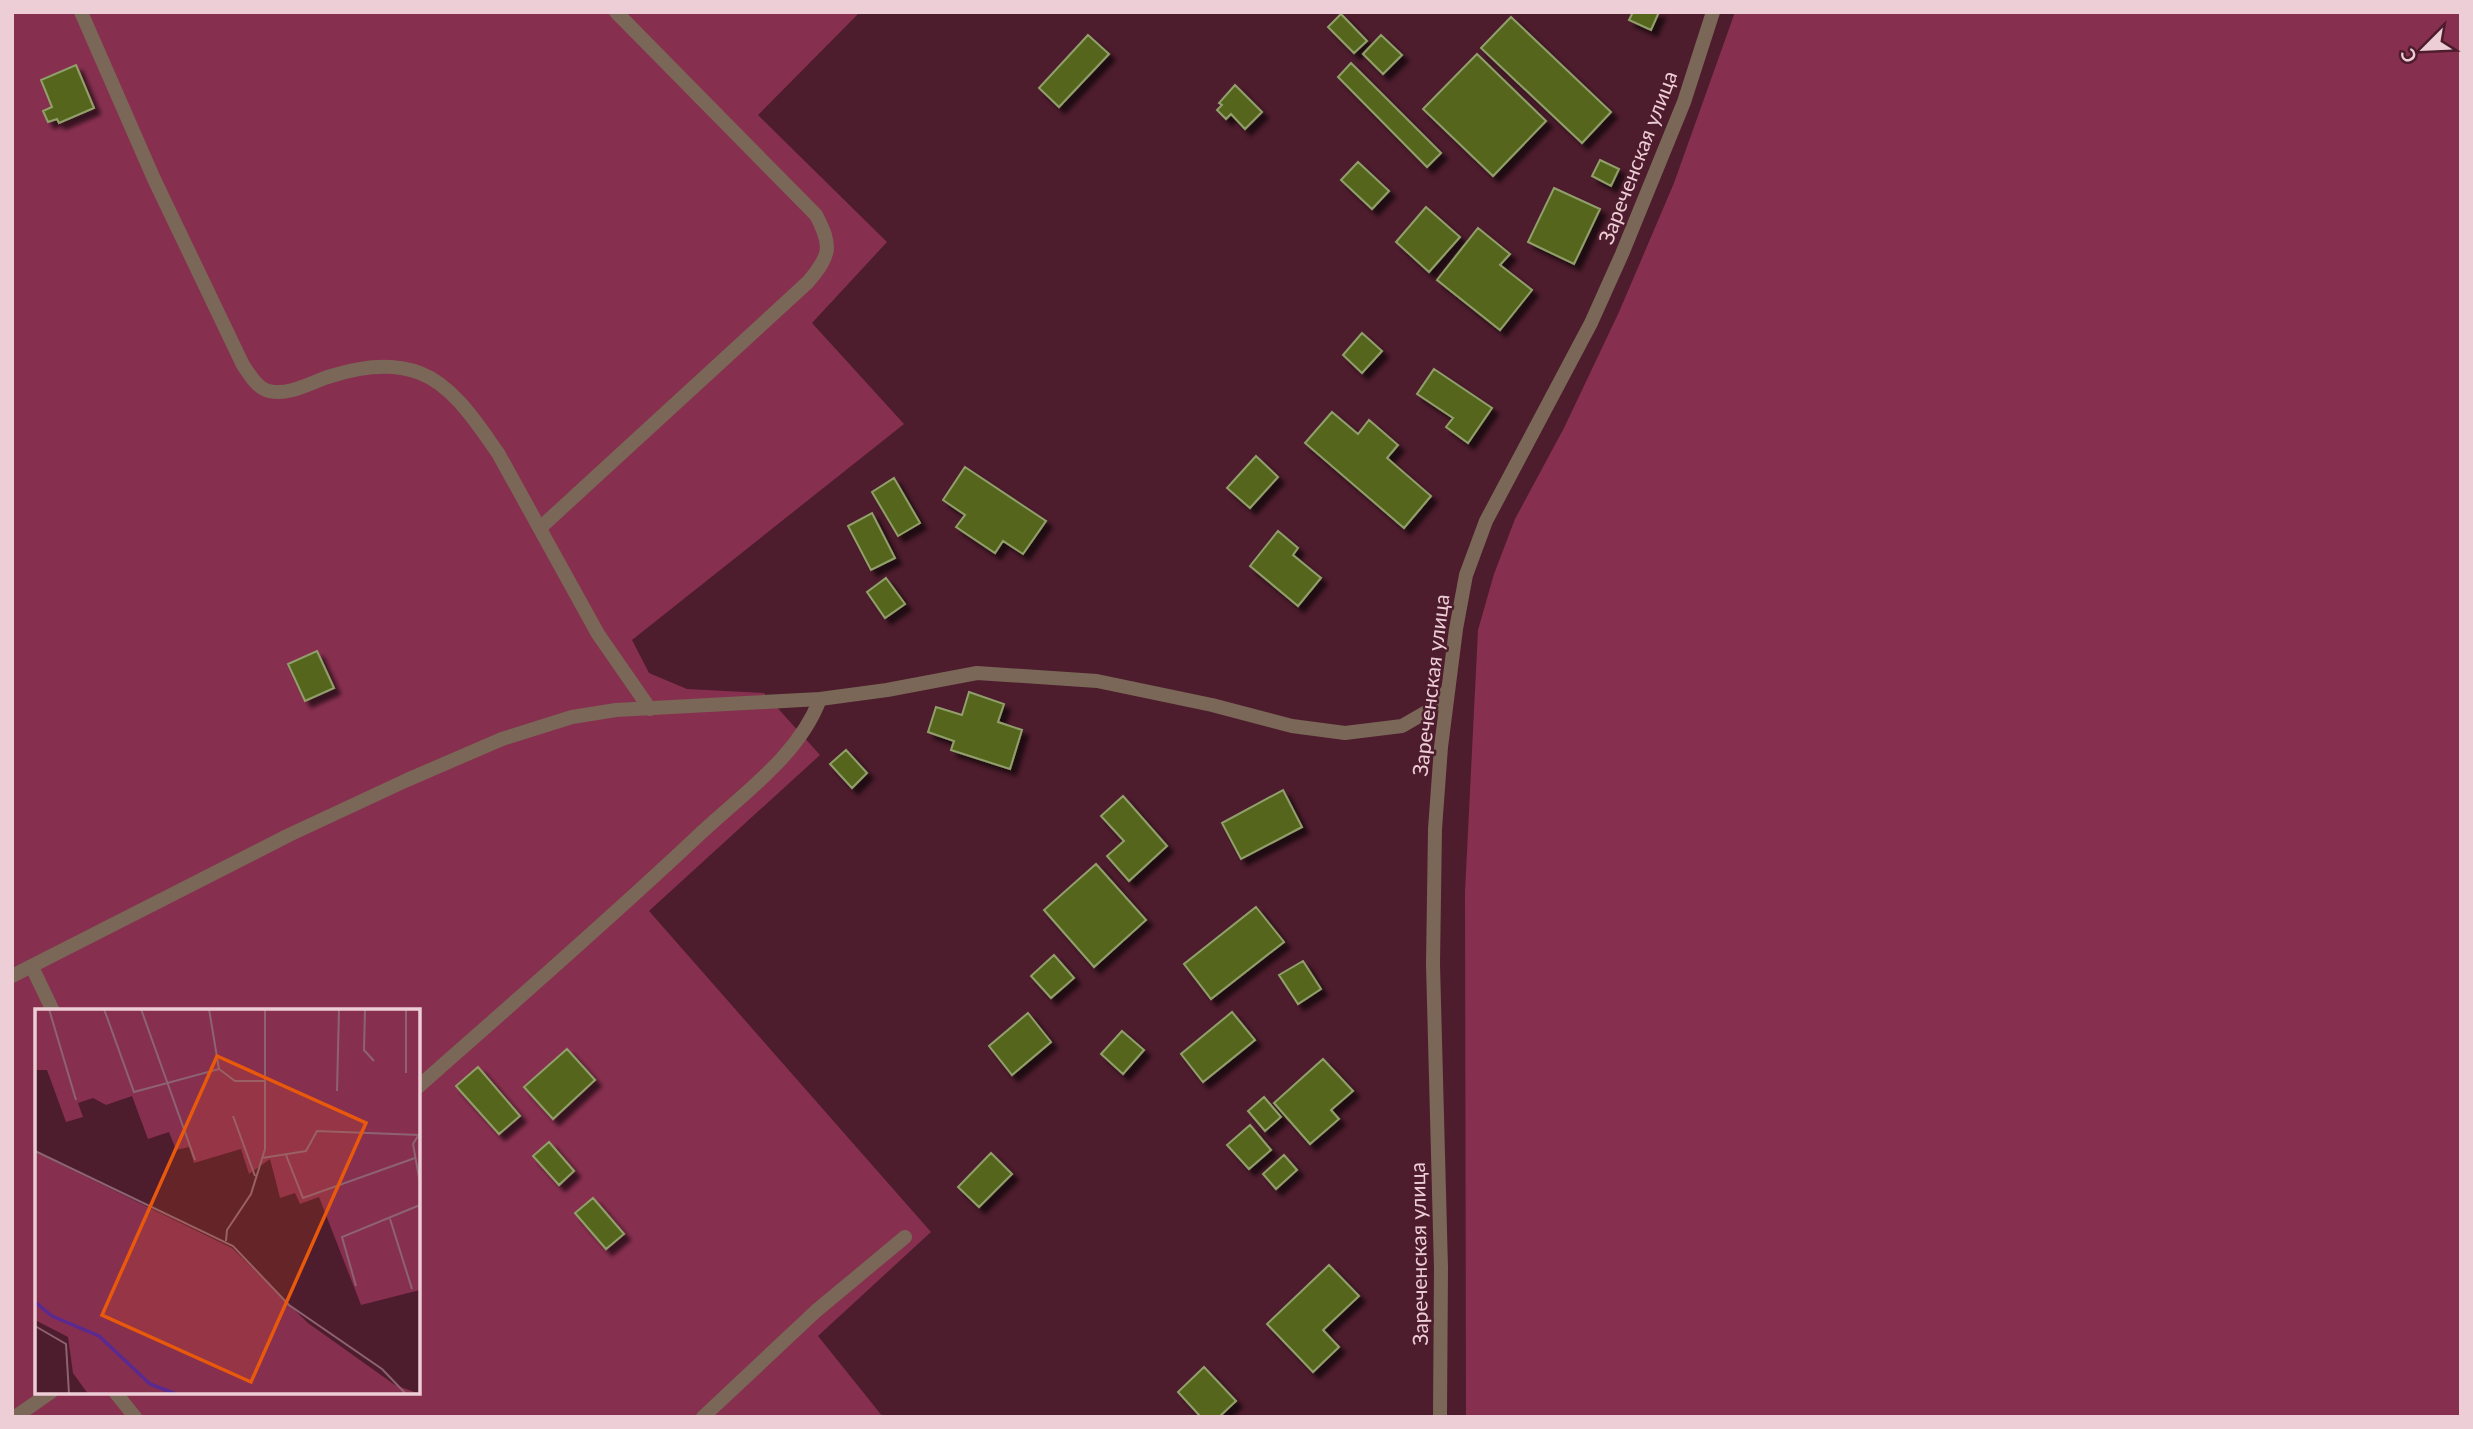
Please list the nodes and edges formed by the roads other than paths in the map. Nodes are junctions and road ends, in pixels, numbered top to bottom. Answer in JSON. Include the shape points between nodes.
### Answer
{"nodes":[{"id":1,"x":81,"y":12,"type":"edge"},
{"id":2,"x":616,"y":12,"type":"edge"},
{"id":3,"x":1713,"y":12,"type":"edge"},
{"id":4,"x":540,"y":528,"type":"junction"},
{"id":5,"x":1448,"y":690,"type":"junction"},
{"id":6,"x":820,"y":699,"type":"junction"},
{"id":7,"x":650,"y":709,"type":"junction"},
{"id":8,"x":32,"y":967,"type":"junction"},
{"id":9,"x":12,"y":976,"type":"edge"},
{"id":10,"x":51,"y":1009,"type":"edge"},
{"id":11,"x":420,"y":1085,"type":"edge"},
{"id":12,"x":905,"y":1237,"type":"dead end"},
{"id":13,"x":48,"y":1394,"type":"edge"},
{"id":14,"x":117,"y":1394,"type":"edge"},
{"id":15,"x":15,"y":1417,"type":"edge"},
{"id":16,"x":135,"y":1417,"type":"edge"},
{"id":17,"x":702,"y":1417,"type":"edge"},
{"id":18,"x":1440,"y":1417,"type":"edge"}],
"edges":[{"from":1,"to":4,"type":"street","via":[[160,192],[254,381],[266,390],[282,392],[379,366],[422,373],[440,384],[479,426]]},
{"from":2,"to":4,"type":"street","via":[[816,215],[827,235],[826,261]]},
{"from":3,"to":5,"type":"street","name":"Зареченская улица","via":[[1684,102],[1622,254],[1591,323],[1486,521],[1466,575]]},
{"from":4,"to":7,"type":"street","via":[[598,634]]},
{"from":5,"to":6,"type":"street","via":[[1429,711],[1402,726],[1345,733],[1292,726],[1097,681],[1040,676],[977,673]]},
{"from":5,"to":18,"type":"street","name":"Зареченская улица","via":[[1435,829],[1433,964]]},
{"from":6,"to":7,"type":"street"},
{"from":6,"to":11,"type":"street","via":[[794,747]]},
{"from":7,"to":8,"type":"street","via":[[572,717],[502,739],[289,835]]},
{"from":8,"to":9,"type":"street"},
{"from":8,"to":10,"type":"street"},
{"from":12,"to":17,"type":"street","via":[[816,1311]]},
{"from":13,"to":15,"type":"street"},
{"from":14,"to":16,"type":"street"}]}
